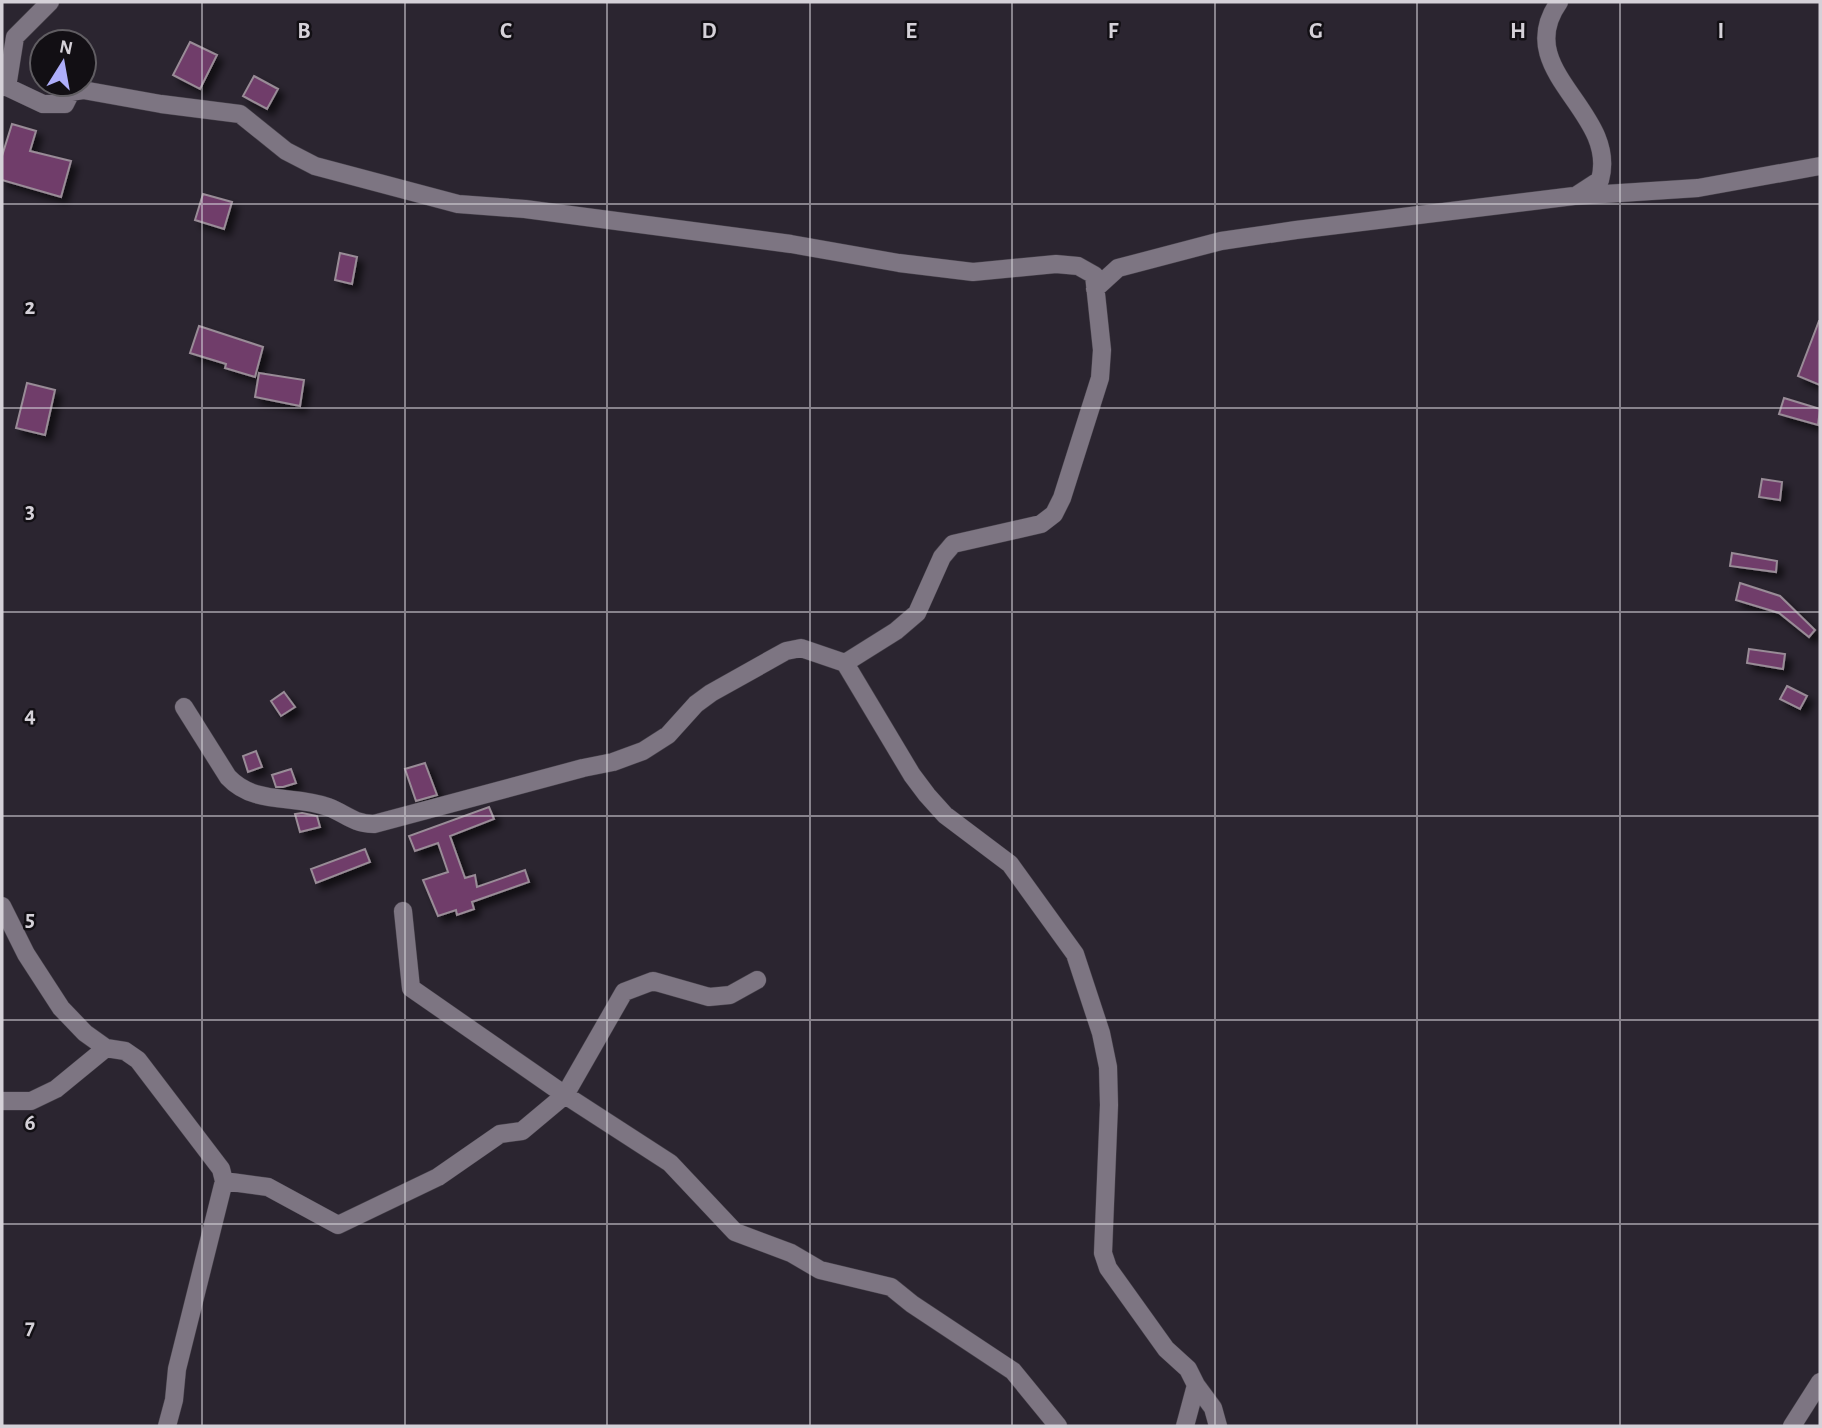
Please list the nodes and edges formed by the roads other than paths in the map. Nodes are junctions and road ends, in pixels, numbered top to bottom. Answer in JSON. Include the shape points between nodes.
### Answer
{"nodes":[{"id":1,"x":50,"y":2,"type":"edge"},
{"id":2,"x":1559,"y":2,"type":"edge"},
{"id":3,"x":4,"y":87,"type":"edge"},
{"id":4,"x":1820,"y":166,"type":"edge"},
{"id":5,"x":1574,"y":197,"type":"junction"},
{"id":6,"x":1095,"y":289,"type":"junction"},
{"id":7,"x":845,"y":663,"type":"junction"},
{"id":8,"x":184,"y":707,"type":"dead end"},
{"id":9,"x":2,"y":906,"type":"edge"},
{"id":10,"x":403,"y":911,"type":"dead end"},
{"id":11,"x":757,"y":980,"type":"dead end"},
{"id":12,"x":106,"y":1048,"type":"junction"},
{"id":13,"x":565,"y":1095,"type":"junction"},
{"id":14,"x":2,"y":1101,"type":"edge"},
{"id":15,"x":224,"y":1181,"type":"junction"},
{"id":16,"x":1820,"y":1382,"type":"edge"},
{"id":17,"x":1196,"y":1385,"type":"junction"},
{"id":18,"x":167,"y":1426,"type":"edge"},
{"id":19,"x":1058,"y":1426,"type":"edge"},
{"id":20,"x":1185,"y":1426,"type":"edge"},
{"id":21,"x":1218,"y":1426,"type":"edge"},
{"id":22,"x":1792,"y":1426,"type":"edge"}],
"edges":[{"from":1,"to":3,"type":"street","via":[[15,37]]},
{"from":2,"to":5,"type":"street","via":[[1549,16],[1549,60],[1587,116],[1604,167],[1600,180]]},
{"from":3,"to":6,"type":"street","via":[[43,104],[65,104],[71,92],[83,90],[240,114],[286,151],[315,166],[458,204],[791,244],[972,272],[1078,266],[1094,275]]},
{"from":4,"to":5,"type":"street","via":[[1698,188]]},
{"from":5,"to":6,"type":"street","via":[[1221,241],[1118,268]]},
{"from":6,"to":7,"type":"street","via":[[1102,349],[1100,378],[1054,514],[1041,524],[953,544],[942,556],[917,613]]},
{"from":7,"to":8,"type":"street","via":[[802,648],[786,651],[711,693],[668,735],[643,751],[374,824],[359,824],[327,807],[253,795],[238,788]]},
{"from":7,"to":17,"type":"street","via":[[927,795],[945,815],[1010,864],[1075,954],[1108,1067],[1103,1253],[1108,1268]]},
{"from":9,"to":12,"type":"street","via":[[54,998],[85,1033]]},
{"from":10,"to":13,"type":"street","via":[[411,988]]},
{"from":11,"to":13,"type":"street","via":[[730,995],[709,997],[653,981],[624,992]]},
{"from":12,"to":14,"type":"street","via":[[56,1089],[32,1101]]},
{"from":12,"to":15,"type":"street","via":[[125,1051],[138,1060],[221,1169]]},
{"from":13,"to":15,"type":"street","via":[[522,1131],[499,1134],[438,1177],[338,1225],[268,1187]]},
{"from":13,"to":19,"type":"street","via":[[670,1163],[735,1232],[791,1253],[820,1270],[891,1287],[1013,1371]]},
{"from":15,"to":18,"type":"street"},
{"from":16,"to":22,"type":"street"},
{"from":17,"to":20,"type":"street"},
{"from":17,"to":21,"type":"street","via":[[1213,1408]]}]}
